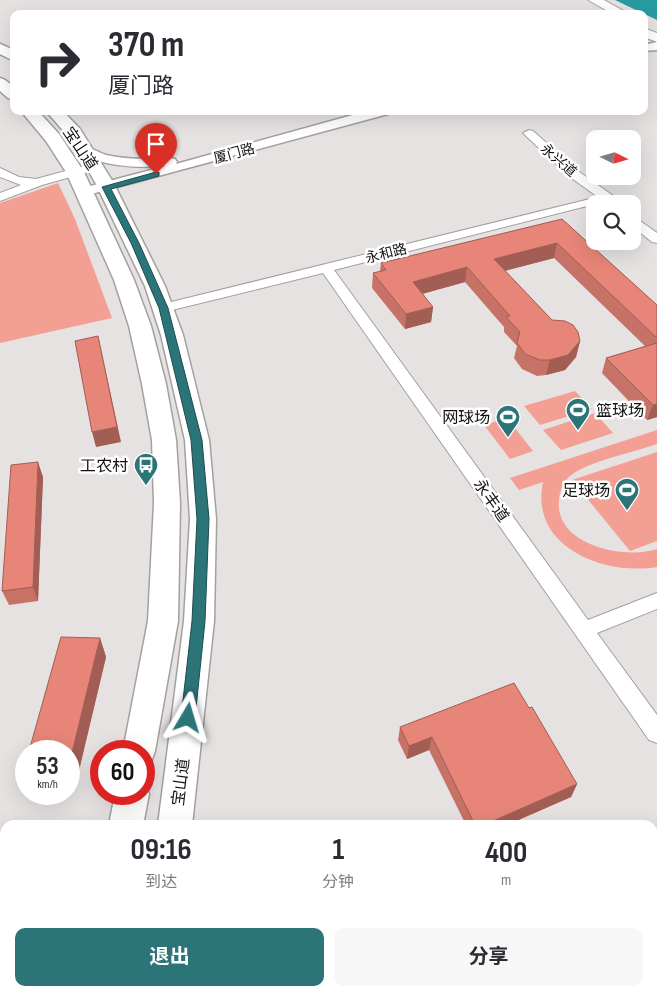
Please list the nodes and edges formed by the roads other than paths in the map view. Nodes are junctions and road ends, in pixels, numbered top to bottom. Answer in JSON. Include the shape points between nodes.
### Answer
{"nodes":[{"id":1,"x":589,"y":2,"type":"edge"},
{"id":2,"x":600,"y":10,"type":"edge"},
{"id":3,"x":612,"y":10,"type":"edge"},
{"id":4,"x":33,"y":115,"type":"edge"},
{"id":5,"x":61,"y":115,"type":"edge"},
{"id":6,"x":351,"y":115,"type":"edge"},
{"id":7,"x":364,"y":115,"type":"edge"},
{"id":8,"x":529,"y":133,"type":"dead end"},
{"id":9,"x":185,"y":160,"type":"junction"},
{"id":10,"x":0,"y":172,"type":"edge"},
{"id":11,"x":88,"y":172,"type":"junction"},
{"id":12,"x":38,"y":182,"type":"junction"},
{"id":13,"x":603,"y":195,"type":"edge"},
{"id":14,"x":0,"y":197,"type":"edge"},
{"id":15,"x":586,"y":207,"type":"edge"},
{"id":16,"x":641,"y":226,"type":"edge"},
{"id":17,"x":657,"y":239,"type":"edge"},
{"id":18,"x":326,"y":268,"type":"junction"},
{"id":19,"x":164,"y":308,"type":"junction"},
{"id":20,"x":657,"y":602,"type":"edge"},
{"id":21,"x":584,"y":630,"type":"junction"},
{"id":22,"x":657,"y":733,"type":"edge"},
{"id":23,"x":141,"y":740,"type":"edge"},
{"id":24,"x":130,"y":805,"type":"edge"},
{"id":25,"x":127,"y":820,"type":"edge"},
{"id":26,"x":176,"y":820,"type":"edge"}],
"edges":[{"from":1,"to":2,"type":"main road"},
{"from":1,"to":3,"type":"main road"},
{"from":4,"to":11,"type":"main road","name":"宝山道"},
{"from":5,"to":11,"type":"main road","name":"宝山道"},
{"from":6,"to":9,"type":"street","name":"厦门路"},
{"from":7,"to":11,"type":"street","name":"厦门路"},
{"from":8,"to":13,"type":"street","name":"永兴道"},
{"from":9,"to":11,"type":"street","name":"厦门路"},
{"from":9,"to":11,"type":"street","via":[[132,162],[96,156]]},
{"from":10,"to":12,"type":"street","via":[[23,182]]},
{"from":11,"to":12,"type":"street"},
{"from":11,"to":19,"type":"main road","name":"宝山道","via":[[135,243]]},
{"from":11,"to":23,"type":"main road","name":"宝山道","via":[[140,326],[164,440],[167,503],[163,621]]},
{"from":12,"to":14,"type":"street"},
{"from":15,"to":18,"type":"street","name":"永和路"},
{"from":16,"to":17,"type":"street"},
{"from":18,"to":19,"type":"street","name":"永和路"},
{"from":18,"to":21,"type":"street","name":"永丰道"},
{"from":19,"to":26,"type":"main road","name":"宝山道","via":[[197,440],[203,519],[199,621]]},
{"from":20,"to":21,"type":"street"},
{"from":21,"to":22,"type":"street","name":"永丰道"},
{"from":24,"to":25,"type":"main road"}]}
